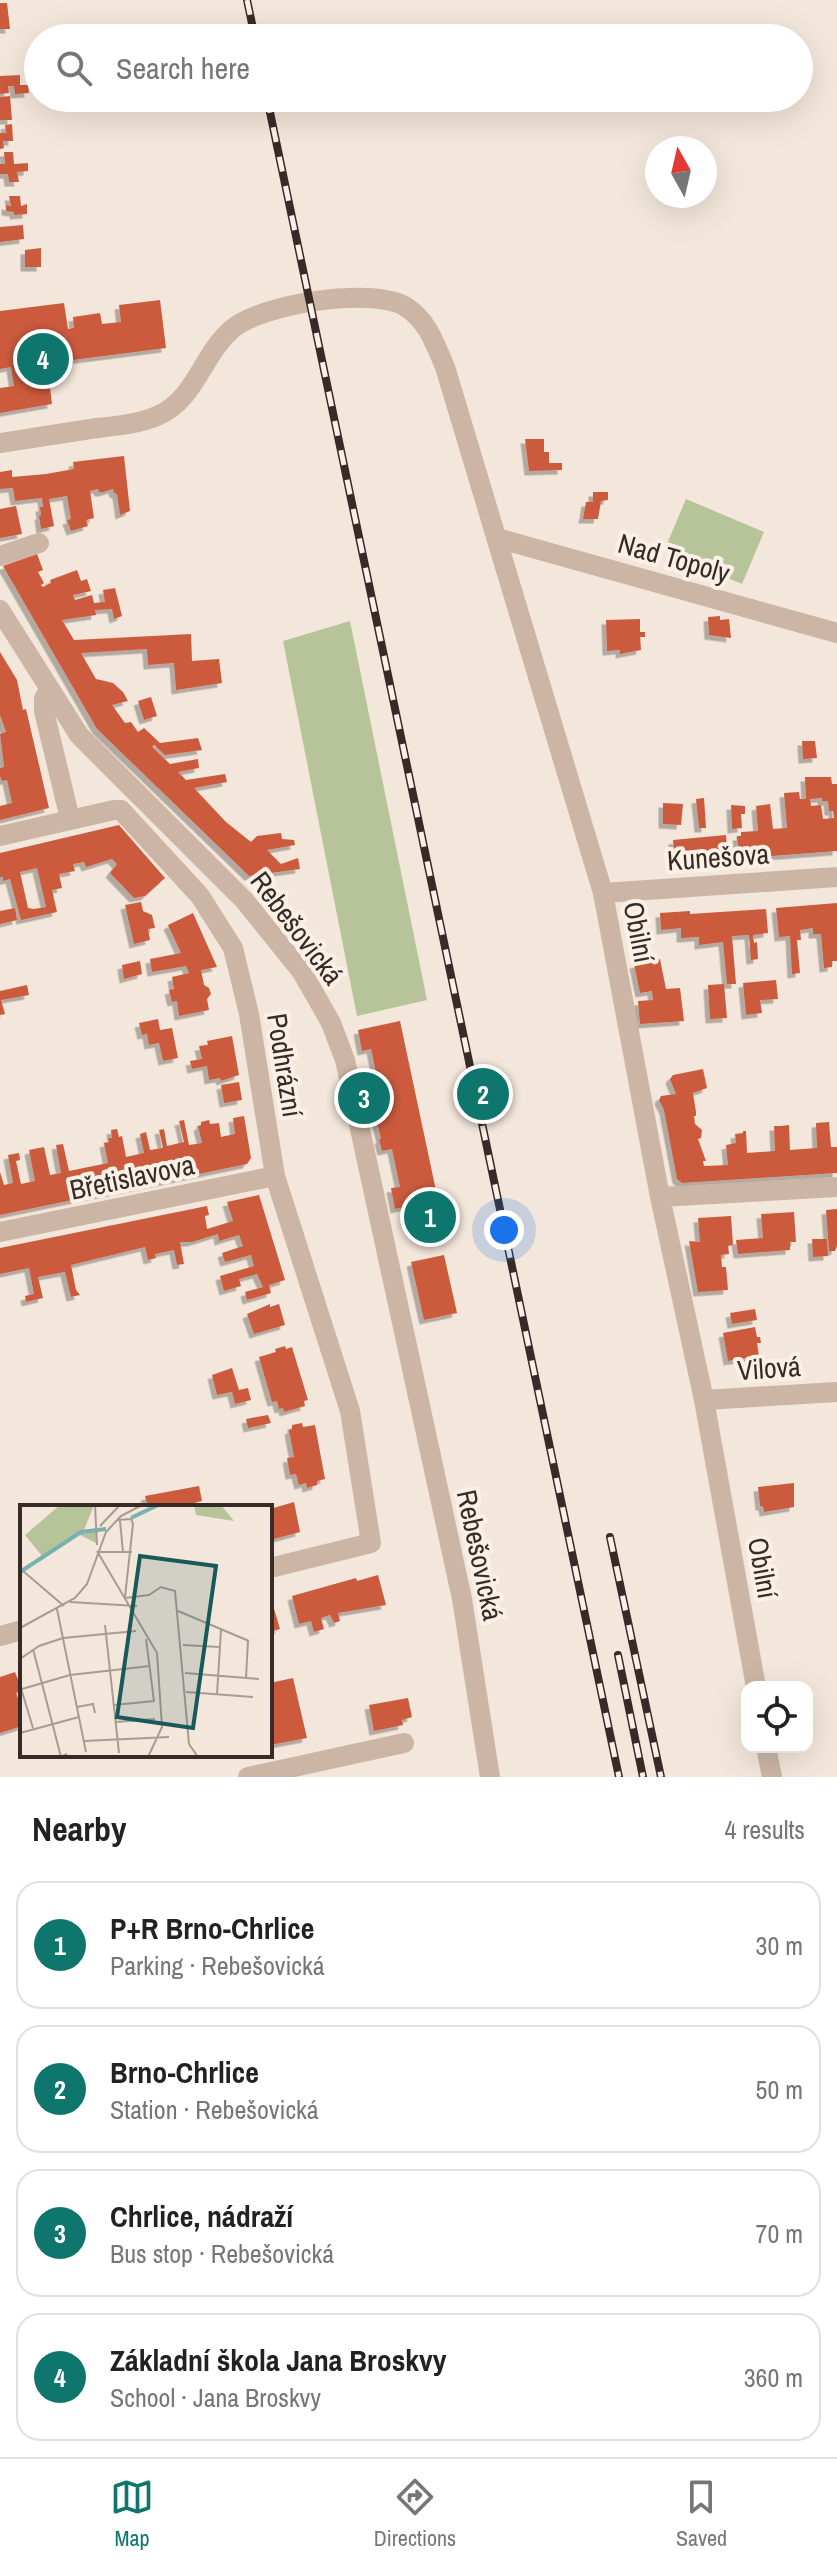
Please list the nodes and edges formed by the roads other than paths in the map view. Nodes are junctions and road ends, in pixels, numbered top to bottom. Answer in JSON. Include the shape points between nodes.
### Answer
{"nodes":[{"id":1,"x":0,"y":443,"type":"edge"},
{"id":2,"x":497,"y":538,"type":"junction"},
{"id":3,"x":39,"y":543,"type":"dead end"},
{"id":4,"x":0,"y":556,"type":"edge"},
{"id":5,"x":0,"y":610,"type":"edge"},
{"id":6,"x":837,"y":633,"type":"edge"},
{"id":7,"x":49,"y":689,"type":"junction"},
{"id":8,"x":70,"y":819,"type":"junction"},
{"id":9,"x":0,"y":836,"type":"edge"},
{"id":10,"x":837,"y":877,"type":"edge"},
{"id":11,"x":603,"y":893,"type":"junction"},
{"id":12,"x":275,"y":1176,"type":"junction"},
{"id":13,"x":837,"y":1187,"type":"edge"},
{"id":14,"x":660,"y":1197,"type":"junction"},
{"id":15,"x":0,"y":1232,"type":"edge"},
{"id":16,"x":837,"y":1392,"type":"edge"},
{"id":17,"x":704,"y":1400,"type":"junction"},
{"id":18,"x":272,"y":1568,"type":"edge"},
{"id":19,"x":20,"y":1631,"type":"edge"},
{"id":20,"x":0,"y":1636,"type":"edge"},
{"id":21,"x":755,"y":1681,"type":"edge"},
{"id":22,"x":404,"y":1743,"type":"dead end"},
{"id":23,"x":767,"y":1753,"type":"edge"},
{"id":24,"x":248,"y":1777,"type":"edge"},
{"id":25,"x":490,"y":1777,"type":"edge"},
{"id":26,"x":772,"y":1777,"type":"edge"}],
"edges":[{"from":1,"to":2,"type":"street","name":"Obilní","via":[[157,416],[182,400],[217,345],[240,322],[274,309],[379,297],[396,301],[422,320],[433,338]]},
{"from":2,"to":6,"type":"street","name":"Nad Topoly"},
{"from":2,"to":11,"type":"street","name":"Obilní"},
{"from":3,"to":4,"type":"street"},
{"from":5,"to":7,"type":"street","name":"Rebešovická"},
{"from":7,"to":8,"type":"street","via":[[44,711]]},
{"from":7,"to":25,"type":"street","name":"Rebešovická","via":[[92,750],[257,915],[302,972],[331,1023],[345,1060],[462,1599]]},
{"from":8,"to":9,"type":"street"},
{"from":8,"to":12,"type":"street","name":"Podhrázní","via":[[114,810],[125,813],[200,896],[233,948]]},
{"from":10,"to":11,"type":"street","name":"Kunešova"},
{"from":11,"to":14,"type":"street","name":"Obilní"},
{"from":12,"to":15,"type":"street","name":"Břetislavova"},
{"from":12,"to":18,"type":"street","name":"Podhrázní","via":[[350,1411],[371,1543]]},
{"from":13,"to":14,"type":"street"},
{"from":14,"to":17,"type":"street","name":"Obilní"},
{"from":16,"to":17,"type":"street","name":"Vilová"},
{"from":17,"to":21,"type":"street","name":"Obilní"},
{"from":19,"to":20,"type":"street"},
{"from":22,"to":24,"type":"street"},
{"from":23,"to":26,"type":"street"}]}
